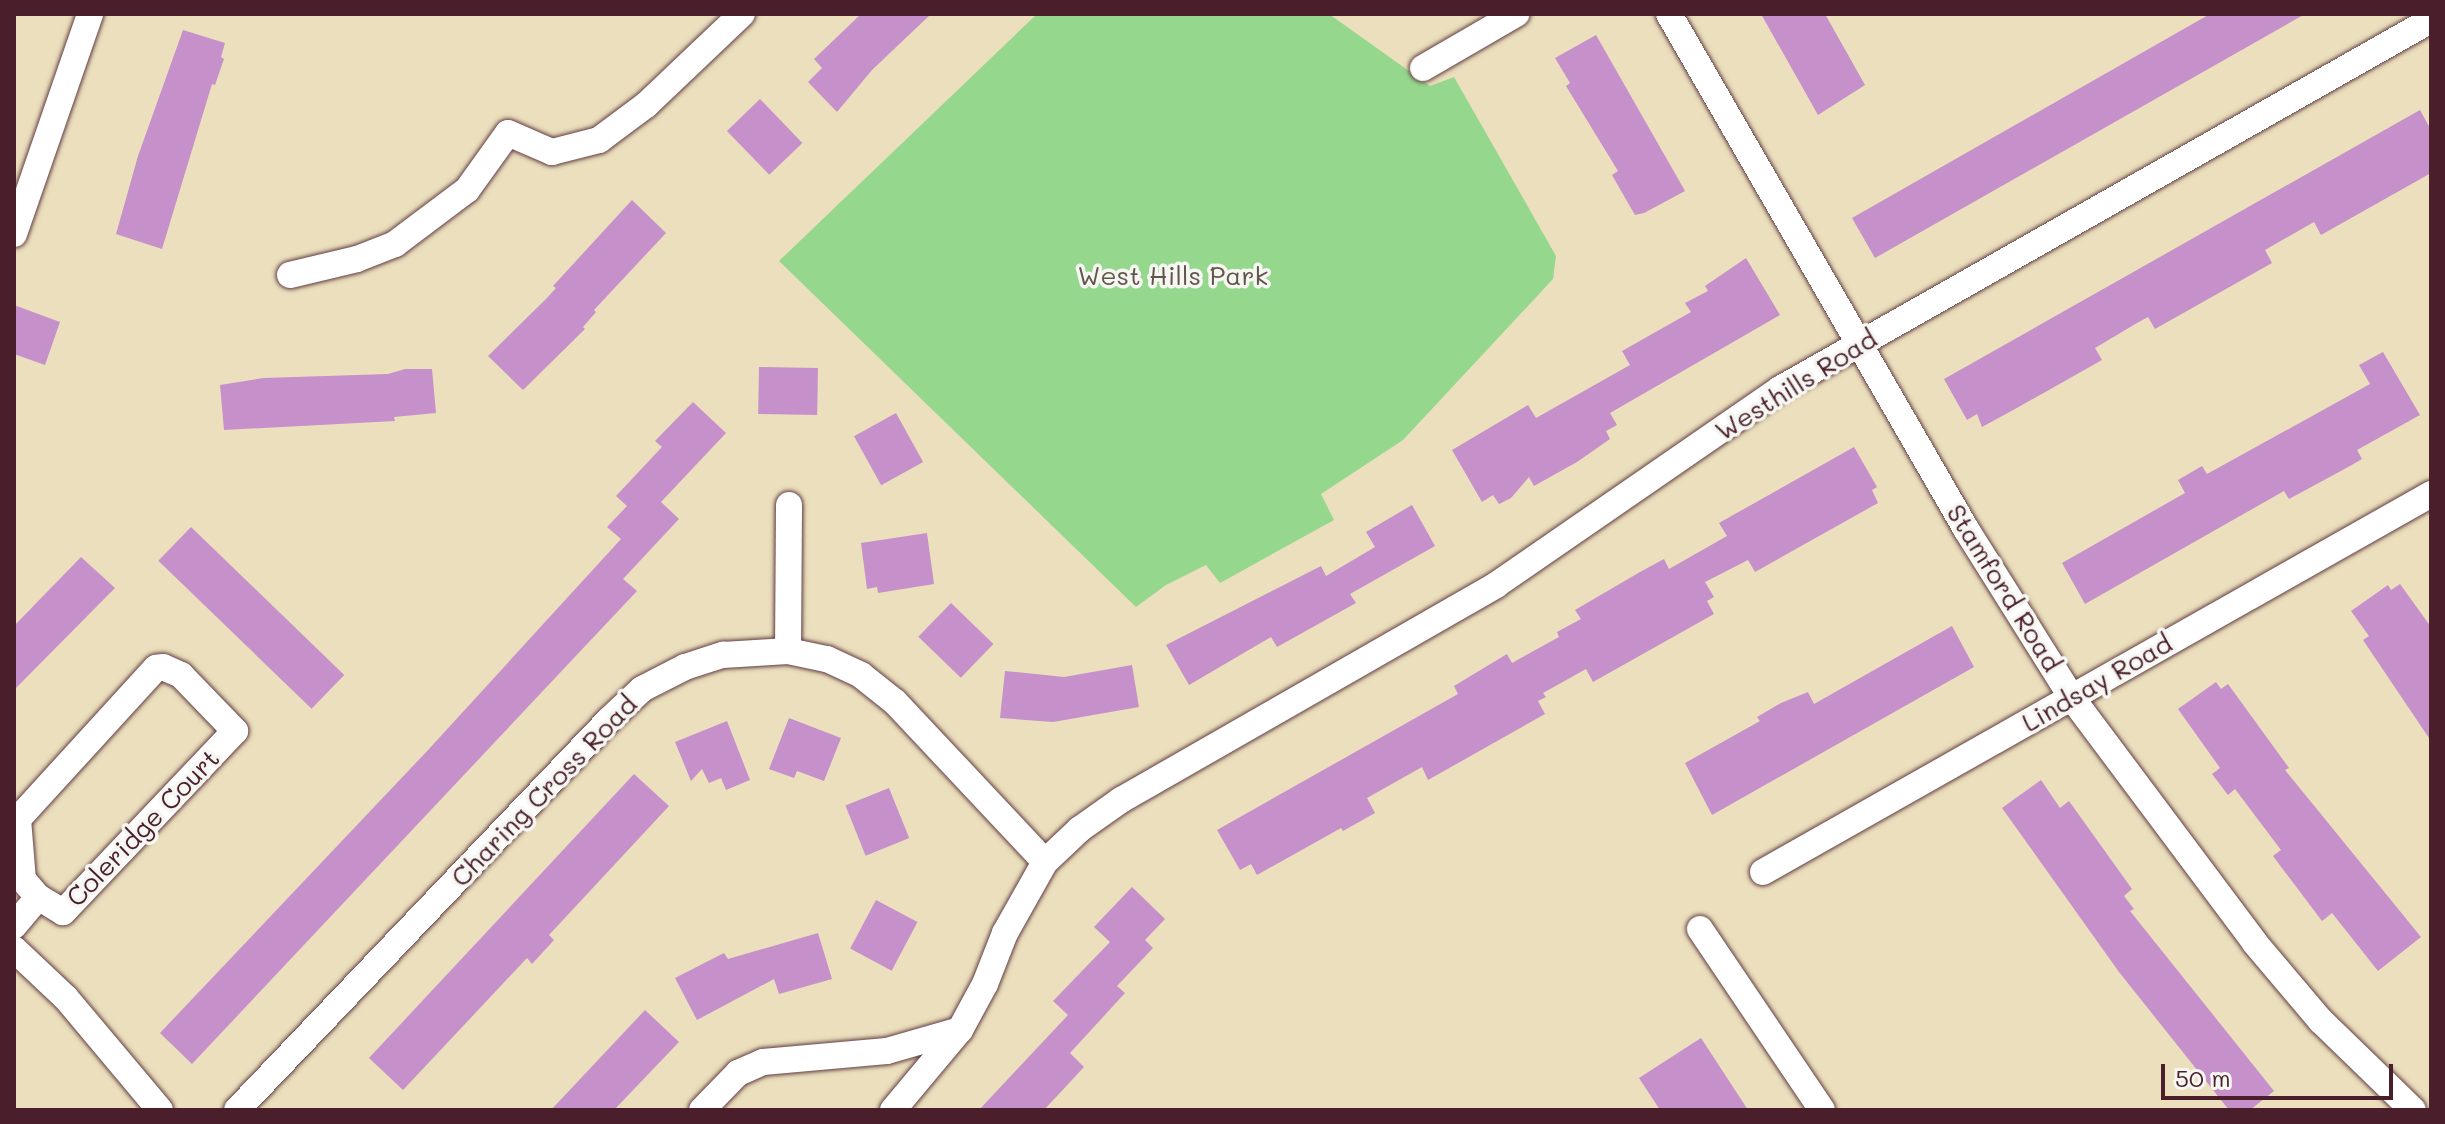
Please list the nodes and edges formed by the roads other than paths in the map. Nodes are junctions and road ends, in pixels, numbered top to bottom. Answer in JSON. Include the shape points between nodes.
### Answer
{"nodes":[{"id":1,"x":90,"y":14,"type":"edge"},
{"id":2,"x":742,"y":14,"type":"edge"},
{"id":3,"x":1516,"y":14,"type":"edge"},
{"id":4,"x":1669,"y":14,"type":"edge"},
{"id":5,"x":2431,"y":20,"type":"edge"},
{"id":6,"x":1423,"y":68,"type":"dead end"},
{"id":7,"x":14,"y":234,"type":"edge"},
{"id":8,"x":290,"y":275,"type":"dead end"},
{"id":9,"x":1860,"y":344,"type":"junction"},
{"id":10,"x":2431,"y":494,"type":"edge"},
{"id":11,"x":789,"y":505,"type":"dead end"},
{"id":12,"x":788,"y":651,"type":"junction"},
{"id":13,"x":2072,"y":698,"type":"junction"},
{"id":14,"x":1045,"y":862,"type":"junction"},
{"id":15,"x":1763,"y":872,"type":"dead end"},
{"id":16,"x":38,"y":897,"type":"junction"},
{"id":17,"x":14,"y":926,"type":"edge"},
{"id":18,"x":1700,"y":929,"type":"dead end"},
{"id":19,"x":14,"y":949,"type":"edge"},
{"id":20,"x":960,"y":1030,"type":"junction"},
{"id":21,"x":160,"y":1110,"type":"edge"},
{"id":22,"x":237,"y":1110,"type":"edge"},
{"id":23,"x":702,"y":1110,"type":"edge"},
{"id":24,"x":893,"y":1110,"type":"edge"},
{"id":25,"x":1822,"y":1110,"type":"edge"},
{"id":26,"x":2413,"y":1110,"type":"edge"}],
"edges":[{"from":1,"to":7,"type":"street"},
{"from":2,"to":8,"type":"street","via":[[646,105],[599,140],[552,152],[508,133],[467,190],[395,244]]},
{"from":3,"to":6,"type":"street"},
{"from":4,"to":9,"type":"street","name":"Stamford Road"},
{"from":5,"to":9,"type":"street","name":"Westhills Road"},
{"from":9,"to":13,"type":"street","name":"Stamford Road","via":[[1966,529]]},
{"from":9,"to":14,"type":"street","name":"Westhills Road","via":[[1780,389],[1496,585],[1121,800]]},
{"from":10,"to":13,"type":"street","name":"Lindsay Road"},
{"from":11,"to":12,"type":"street"},
{"from":12,"to":14,"type":"street","name":"Charing Cross Road","via":[[827,659],[861,675],[895,702]]},
{"from":12,"to":22,"type":"street","name":"Charing Cross Road","via":[[723,655],[642,689]]},
{"from":13,"to":15,"type":"street","name":"Lindsay Road"},
{"from":13,"to":26,"type":"street","name":"Stamford Road","via":[[2255,943],[2321,1021]]},
{"from":14,"to":20,"type":"street","name":"Westhills Road"},
{"from":16,"to":16,"type":"street","name":"Coleridge Court","via":[[63,912],[235,731],[171,668],[156,668],[18,819],[23,880]]},
{"from":16,"to":17,"type":"street","name":"Coleridge Court"},
{"from":18,"to":25,"type":"street"},
{"from":19,"to":21,"type":"street","via":[[66,998]]},
{"from":20,"to":23,"type":"street","via":[[887,1051],[763,1062],[738,1073]]},
{"from":20,"to":24,"type":"street","name":"Westhills Road"}]}
